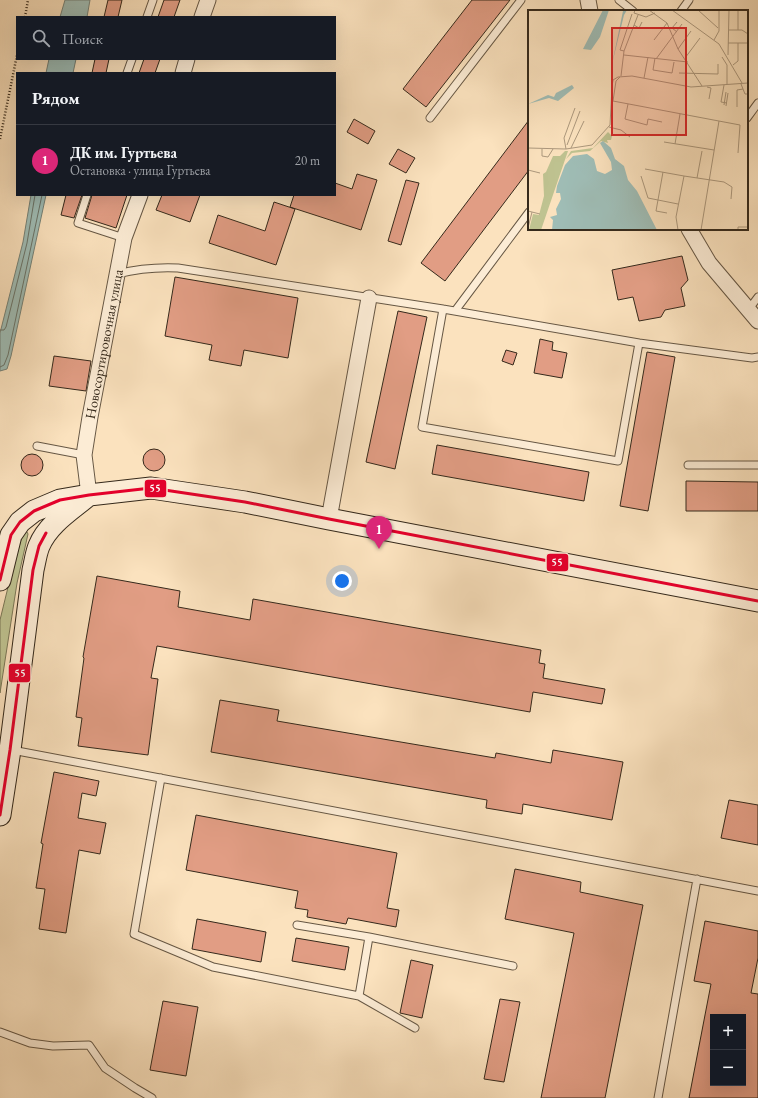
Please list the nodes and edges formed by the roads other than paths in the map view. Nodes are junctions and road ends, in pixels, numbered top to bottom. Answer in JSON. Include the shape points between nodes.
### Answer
{"nodes":[{"id":1,"x":153,"y":0,"type":"edge"},
{"id":2,"x":208,"y":0,"type":"edge"},
{"id":3,"x":521,"y":0,"type":"edge"},
{"id":4,"x":588,"y":0,"type":"edge"},
{"id":5,"x":619,"y":0,"type":"edge"},
{"id":6,"x":689,"y":0,"type":"edge"},
{"id":7,"x":590,"y":10,"type":"edge"},
{"id":8,"x":632,"y":10,"type":"edge"},
{"id":9,"x":681,"y":10,"type":"edge"},
{"id":10,"x":147,"y":16,"type":"edge"},
{"id":11,"x":202,"y":16,"type":"edge"},
{"id":12,"x":132,"y":60,"type":"edge"},
{"id":13,"x":188,"y":60,"type":"edge"},
{"id":14,"x":127,"y":72,"type":"edge"},
{"id":15,"x":183,"y":72,"type":"edge"},
{"id":16,"x":758,"y":103,"type":"edge"},
{"id":17,"x":748,"y":117,"type":"edge"},
{"id":18,"x":430,"y":118,"type":"dead end"},
{"id":19,"x":87,"y":196,"type":"edge"},
{"id":20,"x":140,"y":196,"type":"edge"},
{"id":21,"x":528,"y":213,"type":"edge"},
{"id":22,"x":690,"y":230,"type":"edge"},
{"id":23,"x":124,"y":238,"type":"junction"},
{"id":24,"x":117,"y":274,"type":"junction"},
{"id":25,"x":758,"y":297,"type":"edge"},
{"id":26,"x":369,"y":298,"type":"junction"},
{"id":27,"x":443,"y":309,"type":"junction"},
{"id":28,"x":454,"y":311,"type":"junction"},
{"id":29,"x":753,"y":315,"type":"edge"},
{"id":30,"x":639,"y":343,"type":"junction"},
{"id":31,"x":758,"y":357,"type":"edge"},
{"id":32,"x":37,"y":446,"type":"dead end"},
{"id":33,"x":84,"y":455,"type":"junction"},
{"id":34,"x":688,"y":465,"type":"dead end"},
{"id":35,"x":758,"y":465,"type":"edge"},
{"id":36,"x":89,"y":495,"type":"junction"},
{"id":37,"x":328,"y":520,"type":"junction"},
{"id":38,"x":0,"y":580,"type":"edge"},
{"id":39,"x":758,"y":601,"type":"edge"},
{"id":40,"x":10,"y":750,"type":"junction"},
{"id":41,"x":161,"y":778,"type":"junction"},
{"id":42,"x":0,"y":815,"type":"edge"},
{"id":43,"x":697,"y":879,"type":"junction"},
{"id":44,"x":758,"y":891,"type":"edge"},
{"id":45,"x":297,"y":926,"type":"dead end"},
{"id":46,"x":369,"y":937,"type":"junction"},
{"id":47,"x":513,"y":966,"type":"dead end"},
{"id":48,"x":359,"y":996,"type":"junction"},
{"id":49,"x":416,"y":1028,"type":"dead end"},
{"id":50,"x":0,"y":1032,"type":"edge"},
{"id":51,"x":152,"y":1098,"type":"edge"},
{"id":52,"x":658,"y":1098,"type":"edge"}],
"edges":[{"from":1,"to":10,"type":"lane"},
{"from":2,"to":11,"type":"street"},
{"from":3,"to":18,"type":"lane"},
{"from":4,"to":7,"type":"street"},
{"from":5,"to":8,"type":"lane"},
{"from":6,"to":9,"type":"lane"},
{"from":12,"to":14,"type":"lane"},
{"from":13,"to":15,"type":"street"},
{"from":16,"to":17,"type":"lane"},
{"from":19,"to":23,"type":"lane","via":[[78,223]]},
{"from":20,"to":23,"type":"street","name":"Новосортировочная улица"},
{"from":21,"to":28,"type":"lane"},
{"from":22,"to":29,"type":"street","via":[[710,263]]},
{"from":23,"to":24,"type":"street","name":"Новосортировочная улица"},
{"from":24,"to":26,"type":"lane","via":[[159,267],[178,268]]},
{"from":24,"to":33,"type":"street","name":"Новосортировочная улица"},
{"from":25,"to":29,"type":"lane"},
{"from":26,"to":27,"type":"lane"},
{"from":26,"to":37,"type":"street"},
{"from":27,"to":28,"type":"lane"},
{"from":27,"to":30,"type":"lane","via":[[422,427],[618,461]]},
{"from":28,"to":30,"type":"lane"},
{"from":30,"to":31,"type":"lane"},
{"from":32,"to":33,"type":"lane"},
{"from":33,"to":36,"type":"street","name":"Новосортировочная улица"},
{"from":34,"to":35,"type":"lane"},
{"from":36,"to":37,"type":"main road","via":[[151,488],[245,502]]},
{"from":36,"to":38,"type":"main road","via":[[60,500],[34,511],[20,522],[11,535]]},
{"from":36,"to":40,"type":"main road","via":[[55,522],[39,546],[33,570]]},
{"from":37,"to":39,"type":"main road"},
{"from":40,"to":41,"type":"lane"},
{"from":40,"to":42,"type":"main road"},
{"from":41,"to":43,"type":"lane"},
{"from":41,"to":48,"type":"lane","via":[[134,934],[213,967]]},
{"from":43,"to":44,"type":"lane"},
{"from":43,"to":52,"type":"lane"},
{"from":45,"to":46,"type":"lane"},
{"from":46,"to":47,"type":"lane"},
{"from":46,"to":48,"type":"lane"},
{"from":48,"to":49,"type":"lane"},
{"from":50,"to":51,"type":"lane","via":[[30,1043],[53,1046],[89,1045],[105,1068]]}]}
